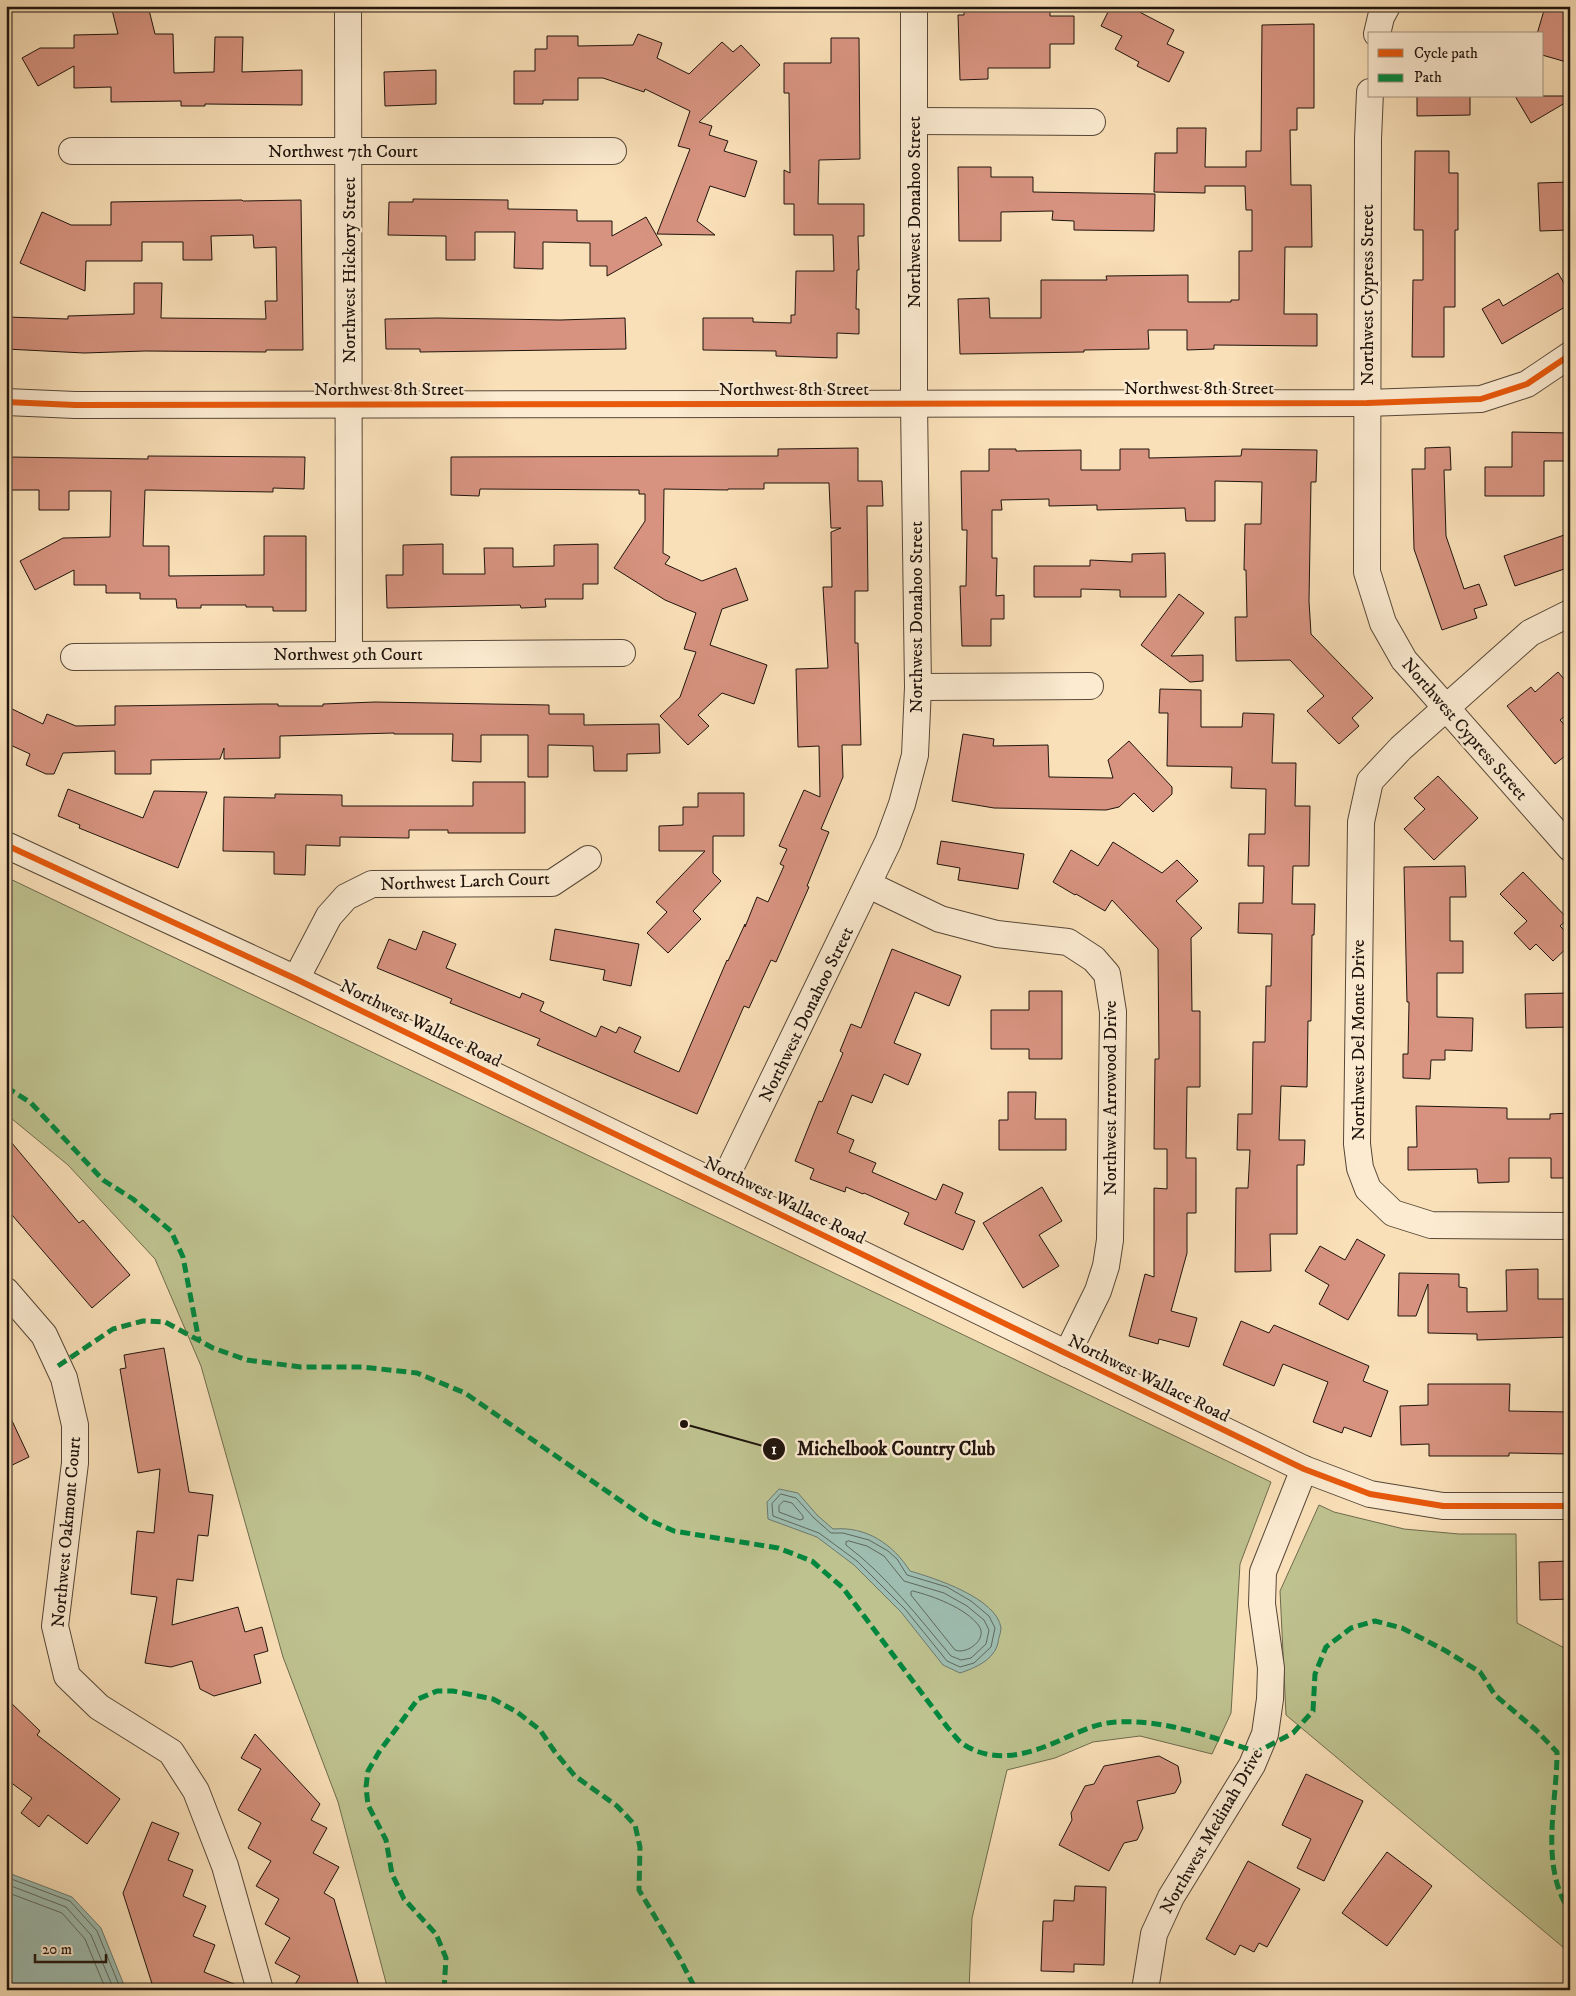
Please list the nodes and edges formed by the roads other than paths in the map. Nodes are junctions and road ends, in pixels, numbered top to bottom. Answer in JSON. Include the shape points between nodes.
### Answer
{"nodes":[{"id":1,"x":348,"y":6,"type":"edge"},
{"id":2,"x":914,"y":6,"type":"edge"},
{"id":3,"x":1387,"y":6,"type":"edge"},
{"id":4,"x":1377,"y":32,"type":"edge"},
{"id":5,"x":1370,"y":98,"type":"edge"},
{"id":6,"x":914,"y":121,"type":"junction"},
{"id":7,"x":1092,"y":122,"type":"dead end"},
{"id":8,"x":72,"y":151,"type":"dead end"},
{"id":9,"x":348,"y":151,"type":"junction"},
{"id":10,"x":613,"y":151,"type":"dead end"},
{"id":11,"x":1570,"y":355,"type":"edge"},
{"id":12,"x":6,"y":402,"type":"edge"},
{"id":13,"x":1367,"y":403,"type":"junction"},
{"id":14,"x":349,"y":404,"type":"junction"},
{"id":15,"x":914,"y":404,"type":"junction"},
{"id":16,"x":1570,"y":613,"type":"edge"},
{"id":17,"x":622,"y":653,"type":"dead end"},
{"id":18,"x":349,"y":654,"type":"junction"},
{"id":19,"x":74,"y":657,"type":"dead end"},
{"id":20,"x":1090,"y":686,"type":"dead end"},
{"id":21,"x":918,"y":687,"type":"junction"},
{"id":22,"x":1445,"y":708,"type":"junction"},
{"id":23,"x":6,"y":845,"type":"edge"},
{"id":24,"x":1570,"y":848,"type":"edge"},
{"id":25,"x":588,"y":859,"type":"dead end"},
{"id":26,"x":869,"y":886,"type":"junction"},
{"id":27,"x":296,"y":979,"type":"junction"},
{"id":28,"x":722,"y":1186,"type":"junction"},
{"id":29,"x":1570,"y":1226,"type":"edge"},
{"id":30,"x":6,"y":1291,"type":"edge"},
{"id":31,"x":1067,"y":1354,"type":"junction"},
{"id":32,"x":1304,"y":1469,"type":"junction"},
{"id":33,"x":1570,"y":1506,"type":"edge"},
{"id":34,"x":260,"y":1990,"type":"edge"},
{"id":35,"x":1146,"y":1990,"type":"edge"}],
"edges":[{"from":1,"to":9,"type":"street","name":"Northwest Hickory Street"},
{"from":2,"to":6,"type":"street","name":"Northwest Donahoo Street"},
{"from":3,"to":4,"type":"street","via":[[1380,17]]},
{"from":5,"to":13,"type":"street","name":"Northwest Cypress Street"},
{"from":6,"to":7,"type":"street"},
{"from":6,"to":15,"type":"street","name":"Northwest Donahoo Street"},
{"from":8,"to":9,"type":"street","name":"Northwest 7th Court"},
{"from":9,"to":10,"type":"street","name":"Northwest 7th Court"},
{"from":9,"to":14,"type":"street","name":"Northwest Hickory Street"},
{"from":11,"to":13,"type":"street","name":"Northwest 8th Street","via":[[1527,384],[1481,399]]},
{"from":12,"to":14,"type":"street","name":"Northwest 8th Street","via":[[75,405]]},
{"from":13,"to":15,"type":"street","name":"Northwest 8th Street"},
{"from":13,"to":22,"type":"street","name":"Northwest Cypress Street","via":[[1367,572],[1382,623],[1404,660]]},
{"from":14,"to":15,"type":"street","name":"Northwest 8th Street"},
{"from":14,"to":18,"type":"street","name":"Northwest Hickory Street"},
{"from":15,"to":21,"type":"street","name":"Northwest Donahoo Street"},
{"from":16,"to":22,"type":"street","name":"Northwest Del Monte Drive","via":[[1530,633]]},
{"from":17,"to":18,"type":"street","name":"Northwest 9th Court"},
{"from":18,"to":19,"type":"street","name":"Northwest 9th Court"},
{"from":20,"to":21,"type":"street"},
{"from":21,"to":26,"type":"street","name":"Northwest Donahoo Street","via":[[915,755],[902,804]]},
{"from":22,"to":24,"type":"street","name":"Northwest Cypress Street"},
{"from":22,"to":29,"type":"street","name":"Northwest Del Monte Drive","via":[[1370,780],[1360,822],[1357,1144],[1360,1168],[1368,1189],[1393,1213],[1431,1225]]},
{"from":23,"to":27,"type":"street","name":"Northwest Wallace Road"},
{"from":25,"to":27,"type":"street","name":"Northwest Larch Court","via":[[552,883],[372,884],[346,897],[329,916]]},
{"from":26,"to":28,"type":"street","name":"Northwest Donahoo Street"},
{"from":26,"to":31,"type":"street","name":"Northwest Arrowood Drive","via":[[940,919],[997,934],[1068,942],[1094,959],[1107,974],[1113,1012],[1110,1240],[1098,1291]]},
{"from":27,"to":28,"type":"street","name":"Northwest Wallace Road"},
{"from":28,"to":31,"type":"street","name":"Northwest Wallace Road"},
{"from":30,"to":34,"type":"street","name":"Northwest Oakmont Court","via":[[44,1335],[64,1378],[75,1425],[75,1463],[55,1626],[67,1676],[99,1706],[171,1752],[196,1791],[225,1866]]},
{"from":31,"to":32,"type":"street","name":"Northwest Wallace Road"},
{"from":32,"to":33,"type":"street","name":"Northwest Wallace Road","via":[[1370,1494],[1443,1506]]},
{"from":32,"to":35,"type":"street","name":"Northwest Medinah Drive","via":[[1263,1572],[1262,1604],[1271,1668],[1265,1734],[1252,1765],[1171,1897],[1154,1934]]}]}
